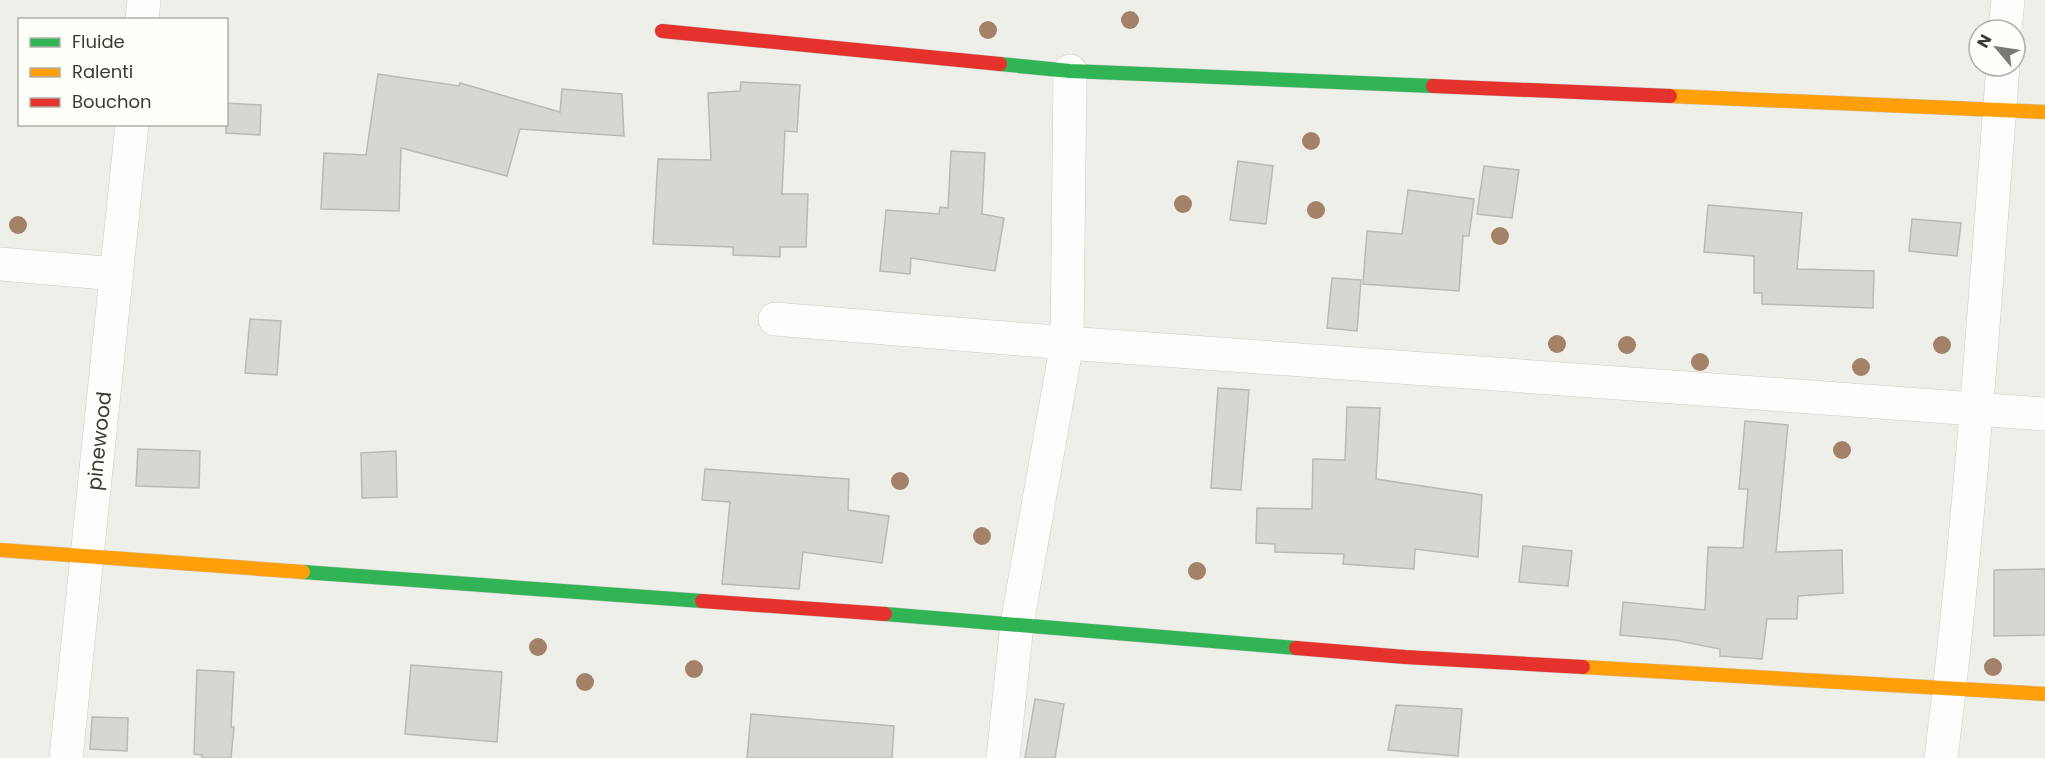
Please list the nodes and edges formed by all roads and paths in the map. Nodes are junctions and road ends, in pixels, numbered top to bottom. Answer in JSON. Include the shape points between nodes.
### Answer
{"nodes":[{"id":1,"x":144,"y":0,"type":"edge"},
{"id":2,"x":2008,"y":0,"type":"edge"},
{"id":3,"x":142,"y":18,"type":"edge"},
{"id":4,"x":2006,"y":18,"type":"edge"},
{"id":5,"x":662,"y":31,"type":"dead end"},
{"id":6,"x":1070,"y":72,"type":"junction"},
{"id":7,"x":2001,"y":78,"type":"edge"},
{"id":8,"x":1999,"y":109,"type":"junction"},
{"id":9,"x":2045,"y":111,"type":"edge"},
{"id":10,"x":132,"y":126,"type":"edge"},
{"id":11,"x":0,"y":264,"type":"edge"},
{"id":12,"x":116,"y":274,"type":"junction"},
{"id":13,"x":776,"y":319,"type":"dead end"},
{"id":14,"x":1067,"y":343,"type":"junction"},
{"id":15,"x":1976,"y":409,"type":"junction"},
{"id":16,"x":2045,"y":414,"type":"edge"},
{"id":17,"x":0,"y":550,"type":"edge"},
{"id":18,"x":87,"y":556,"type":"junction"},
{"id":19,"x":1017,"y":624,"type":"junction"},
{"id":20,"x":1950,"y":688,"type":"junction"},
{"id":21,"x":2045,"y":694,"type":"edge"},
{"id":22,"x":66,"y":758,"type":"edge"},
{"id":23,"x":1003,"y":758,"type":"edge"},
{"id":24,"x":1941,"y":758,"type":"edge"}],
"edges":[{"from":1,"to":3,"type":"street"},
{"from":2,"to":4,"type":"street"},
{"from":5,"to":6,"type":"street"},
{"from":6,"to":8,"type":"street"},
{"from":6,"to":14,"type":"street"},
{"from":7,"to":8,"type":"street"},
{"from":8,"to":9,"type":"street"},
{"from":8,"to":15,"type":"street"},
{"from":10,"to":12,"type":"street","name":"pinewood"},
{"from":11,"to":12,"type":"street"},
{"from":12,"to":18,"type":"street","name":"pinewood"},
{"from":13,"to":14,"type":"street"},
{"from":14,"to":15,"type":"street"},
{"from":14,"to":19,"type":"street"},
{"from":15,"to":16,"type":"street"},
{"from":15,"to":20,"type":"street"},
{"from":17,"to":18,"type":"street"},
{"from":18,"to":19,"type":"street"},
{"from":18,"to":22,"type":"street","name":"pinewood"},
{"from":19,"to":20,"type":"street","via":[[1405,657]]},
{"from":19,"to":23,"type":"street"},
{"from":20,"to":21,"type":"street"},
{"from":20,"to":24,"type":"street"}]}
